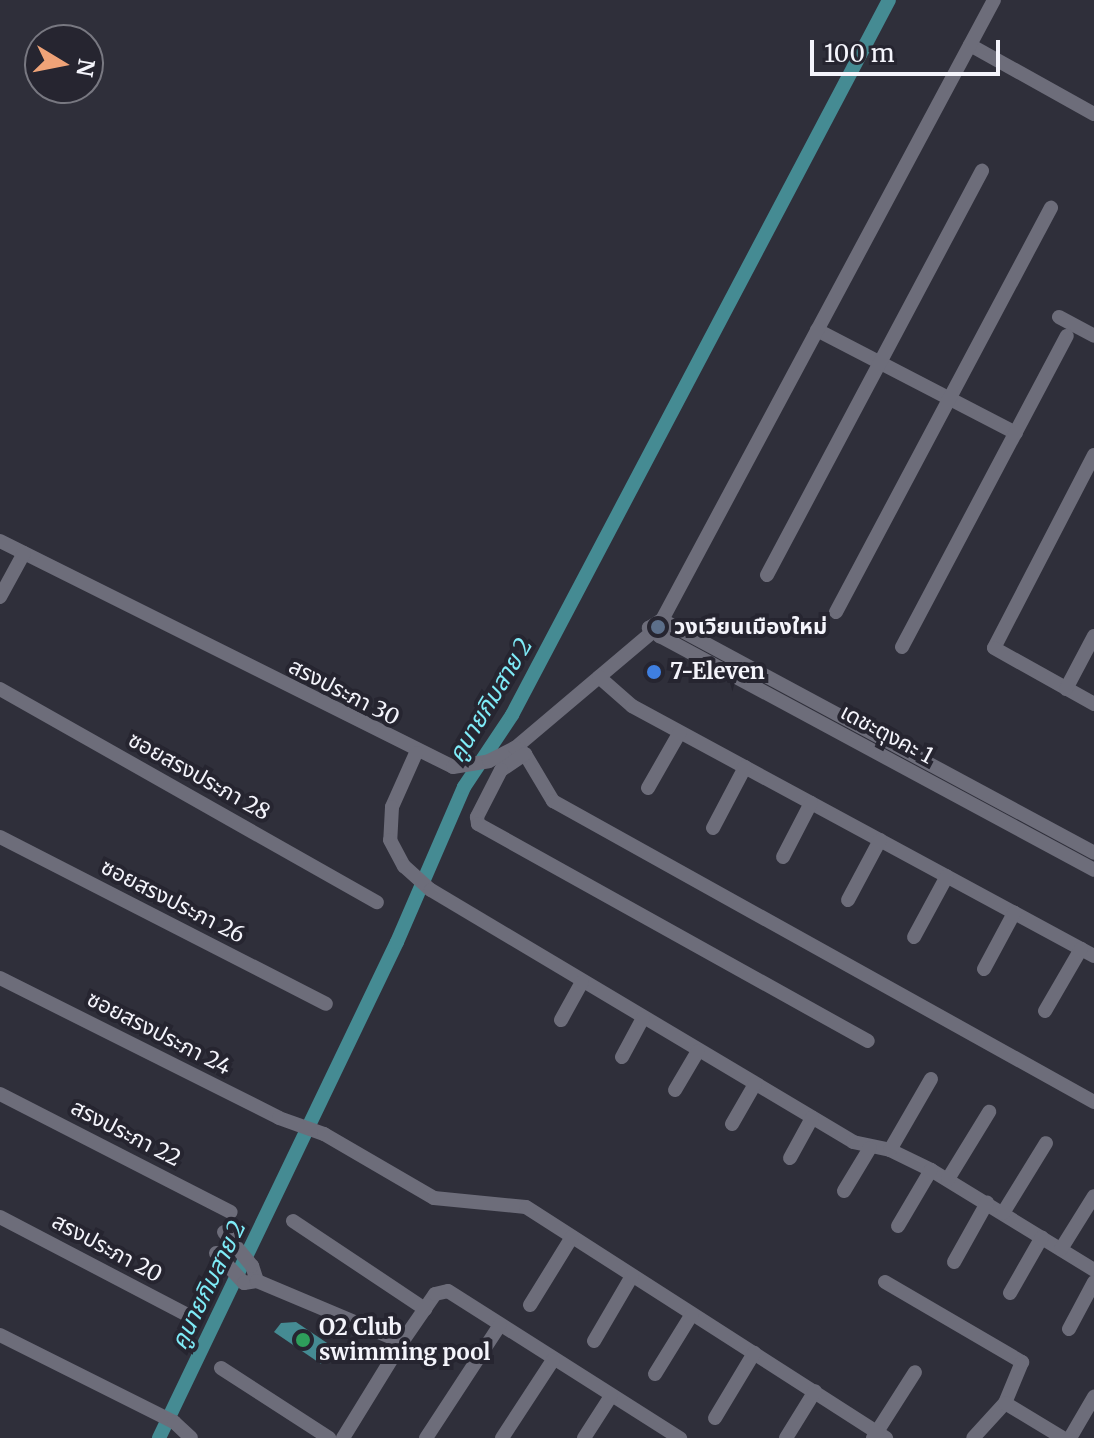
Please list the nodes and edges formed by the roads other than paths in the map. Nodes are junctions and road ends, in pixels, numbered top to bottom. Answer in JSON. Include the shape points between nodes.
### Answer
{"nodes":[{"id":1,"x":994,"y":0,"type":"edge"},
{"id":2,"x":970,"y":45,"type":"junction"},
{"id":3,"x":1094,"y":114,"type":"edge"},
{"id":4,"x":982,"y":171,"type":"dead end"},
{"id":5,"x":1051,"y":208,"type":"dead end"},
{"id":6,"x":1059,"y":317,"type":"dead end"},
{"id":7,"x":817,"y":330,"type":"junction"},
{"id":8,"x":1067,"y":336,"type":"dead end"},
{"id":9,"x":1094,"y":336,"type":"edge"},
{"id":10,"x":881,"y":361,"type":"junction"},
{"id":11,"x":949,"y":398,"type":"junction"},
{"id":12,"x":1016,"y":433,"type":"junction"},
{"id":13,"x":1094,"y":455,"type":"edge"},
{"id":14,"x":0,"y":541,"type":"edge"},
{"id":15,"x":24,"y":553,"type":"junction"},
{"id":16,"x":767,"y":575,"type":"dead end"},
{"id":17,"x":0,"y":597,"type":"edge"},
{"id":18,"x":836,"y":612,"type":"dead end"},
{"id":19,"x":660,"y":629,"type":"junction"},
{"id":20,"x":1094,"y":636,"type":"edge"},
{"id":21,"x":902,"y":647,"type":"dead end"},
{"id":22,"x":599,"y":677,"type":"junction"},
{"id":23,"x":0,"y":689,"type":"edge"},
{"id":24,"x":1066,"y":689,"type":"junction"},
{"id":25,"x":1094,"y":704,"type":"edge"},
{"id":26,"x":680,"y":732,"type":"junction"},
{"id":27,"x":520,"y":751,"type":"junction"},
{"id":28,"x":416,"y":753,"type":"junction"},
{"id":29,"x":745,"y":767,"type":"junction"},
{"id":30,"x":648,"y":788,"type":"dead end"},
{"id":31,"x":811,"y":803,"type":"junction"},
{"id":32,"x":713,"y":828,"type":"dead end"},
{"id":33,"x":0,"y":837,"type":"edge"},
{"id":34,"x":880,"y":840,"type":"junction"},
{"id":35,"x":1094,"y":853,"type":"edge"},
{"id":36,"x":783,"y":857,"type":"dead end"},
{"id":37,"x":1094,"y":870,"type":"edge"},
{"id":38,"x":947,"y":876,"type":"junction"},
{"id":39,"x":848,"y":900,"type":"dead end"},
{"id":40,"x":377,"y":902,"type":"dead end"},
{"id":41,"x":1014,"y":913,"type":"junction"},
{"id":42,"x":914,"y":937,"type":"dead end"},
{"id":43,"x":1088,"y":952,"type":"edge"},
{"id":44,"x":984,"y":969,"type":"dead end"},
{"id":45,"x":0,"y":978,"type":"edge"},
{"id":46,"x":582,"y":982,"type":"junction"},
{"id":47,"x":326,"y":1004,"type":"dead end"},
{"id":48,"x":1045,"y":1011,"type":"dead end"},
{"id":49,"x":643,"y":1018,"type":"junction"},
{"id":50,"x":561,"y":1020,"type":"dead end"},
{"id":51,"x":868,"y":1041,"type":"dead end"},
{"id":52,"x":698,"y":1051,"type":"junction"},
{"id":53,"x":622,"y":1057,"type":"dead end"},
{"id":54,"x":931,"y":1079,"type":"dead end"},
{"id":55,"x":755,"y":1084,"type":"junction"},
{"id":56,"x":675,"y":1090,"type":"dead end"},
{"id":57,"x":0,"y":1094,"type":"edge"},
{"id":58,"x":1094,"y":1102,"type":"edge"},
{"id":59,"x":989,"y":1112,"type":"dead end"},
{"id":60,"x":812,"y":1118,"type":"junction"},
{"id":61,"x":732,"y":1124,"type":"dead end"},
{"id":62,"x":1046,"y":1143,"type":"dead end"},
{"id":63,"x":870,"y":1148,"type":"junction"},
{"id":64,"x":890,"y":1150,"type":"junction"},
{"id":65,"x":790,"y":1158,"type":"dead end"},
{"id":66,"x":931,"y":1170,"type":"junction"},
{"id":67,"x":948,"y":1179,"type":"junction"},
{"id":68,"x":844,"y":1191,"type":"dead end"},
{"id":69,"x":1094,"y":1196,"type":"edge"},
{"id":70,"x":987,"y":1203,"type":"junction"},
{"id":71,"x":231,"y":1212,"type":"dead end"},
{"id":72,"x":1003,"y":1213,"type":"junction"},
{"id":73,"x":0,"y":1217,"type":"edge"},
{"id":74,"x":293,"y":1221,"type":"dead end"},
{"id":75,"x":898,"y":1226,"type":"dead end"},
{"id":76,"x":227,"y":1236,"type":"dead end"},
{"id":77,"x":572,"y":1237,"type":"junction"},
{"id":78,"x":1042,"y":1237,"type":"junction"},
{"id":79,"x":1061,"y":1249,"type":"junction"},
{"id":80,"x":218,"y":1255,"type":"dead end"},
{"id":81,"x":954,"y":1262,"type":"dead end"},
{"id":82,"x":1094,"y":1270,"type":"edge"},
{"id":83,"x":632,"y":1276,"type":"junction"},
{"id":84,"x":251,"y":1277,"type":"junction"},
{"id":85,"x":885,"y":1282,"type":"dead end"},
{"id":86,"x":1094,"y":1282,"type":"edge"},
{"id":87,"x":1010,"y":1293,"type":"dead end"},
{"id":88,"x":530,"y":1305,"type":"dead end"},
{"id":89,"x":425,"y":1309,"type":"junction"},
{"id":90,"x":692,"y":1314,"type":"junction"},
{"id":91,"x":193,"y":1318,"type":"dead end"},
{"id":92,"x":500,"y":1325,"type":"junction"},
{"id":93,"x":1069,"y":1329,"type":"dead end"},
{"id":94,"x":0,"y":1335,"type":"edge"},
{"id":95,"x":594,"y":1341,"type":"dead end"},
{"id":96,"x":402,"y":1342,"type":"junction"},
{"id":97,"x":754,"y":1353,"type":"junction"},
{"id":98,"x":553,"y":1360,"type":"junction"},
{"id":99,"x":221,"y":1368,"type":"dead end"},
{"id":100,"x":915,"y":1372,"type":"dead end"},
{"id":101,"x":655,"y":1374,"type":"dead end"},
{"id":102,"x":815,"y":1391,"type":"junction"},
{"id":103,"x":611,"y":1396,"type":"junction"},
{"id":104,"x":1094,"y":1397,"type":"edge"},
{"id":105,"x":1005,"y":1403,"type":"junction"},
{"id":106,"x":715,"y":1418,"type":"dead end"},
{"id":107,"x":182,"y":1432,"type":"edge"},
{"id":108,"x":672,"y":1436,"type":"edge"},
{"id":109,"x":878,"y":1436,"type":"edge"},
{"id":110,"x":329,"y":1438,"type":"edge"},
{"id":111,"x":343,"y":1438,"type":"edge"},
{"id":112,"x":426,"y":1438,"type":"edge"},
{"id":113,"x":502,"y":1438,"type":"edge"},
{"id":114,"x":584,"y":1438,"type":"edge"},
{"id":115,"x":786,"y":1438,"type":"edge"},
{"id":116,"x":973,"y":1438,"type":"edge"},
{"id":117,"x":1063,"y":1438,"type":"edge"},
{"id":118,"x":1070,"y":1438,"type":"edge"}],
"edges":[{"from":1,"to":2,"type":"street"},
{"from":2,"to":3,"type":"street"},
{"from":2,"to":7,"type":"street"},
{"from":4,"to":10,"type":"street"},
{"from":5,"to":11,"type":"street"},
{"from":6,"to":9,"type":"street"},
{"from":7,"to":10,"type":"street"},
{"from":7,"to":19,"type":"street"},
{"from":8,"to":12,"type":"street"},
{"from":10,"to":11,"type":"street"},
{"from":10,"to":16,"type":"street"},
{"from":11,"to":12,"type":"street"},
{"from":11,"to":18,"type":"street"},
{"from":12,"to":21,"type":"street"},
{"from":13,"to":24,"type":"street","via":[[994,648]]},
{"from":14,"to":15,"type":"street","name":"สรงประภา 30"},
{"from":15,"to":17,"type":"street"},
{"from":15,"to":28,"type":"street","name":"สรงประภา 30"},
{"from":19,"to":22,"type":"street","name":"สรงประภา 30"},
{"from":19,"to":35,"type":"street","name":"เดชะตุงคะ 1"},
{"from":19,"to":37,"type":"street","name":"เดชะตุงคะ 1"},
{"from":20,"to":24,"type":"street"},
{"from":22,"to":26,"type":"street","via":[[618,697]]},
{"from":22,"to":27,"type":"street","name":"สรงประภา 30"},
{"from":23,"to":40,"type":"street","name":"ซอยสรงประภา 28"},
{"from":24,"to":25,"type":"street"},
{"from":26,"to":29,"type":"street"},
{"from":26,"to":30,"type":"street"},
{"from":27,"to":28,"type":"street","name":"สรงประภา 30","via":[[461,768]]},
{"from":27,"to":51,"type":"street","via":[[501,770],[478,824]]},
{"from":27,"to":58,"type":"street","via":[[553,801]]},
{"from":28,"to":46,"type":"street","via":[[390,818],[390,840],[404,866],[431,890]]},
{"from":29,"to":31,"type":"street"},
{"from":29,"to":32,"type":"street"},
{"from":31,"to":34,"type":"street"},
{"from":31,"to":36,"type":"street"},
{"from":33,"to":47,"type":"street","name":"ซอยสรงประภา 26"},
{"from":34,"to":38,"type":"street"},
{"from":34,"to":39,"type":"street"},
{"from":38,"to":41,"type":"street"},
{"from":38,"to":42,"type":"street"},
{"from":41,"to":43,"type":"street"},
{"from":41,"to":44,"type":"street"},
{"from":43,"to":48,"type":"street"},
{"from":45,"to":77,"type":"street","name":"ซอยสรงประภา 24","via":[[324,1134],[434,1198],[523,1206]]},
{"from":46,"to":49,"type":"street"},
{"from":46,"to":50,"type":"street"},
{"from":49,"to":52,"type":"street"},
{"from":49,"to":53,"type":"street"},
{"from":52,"to":55,"type":"street"},
{"from":52,"to":56,"type":"street"},
{"from":54,"to":64,"type":"street"},
{"from":55,"to":60,"type":"street"},
{"from":55,"to":61,"type":"street"},
{"from":57,"to":71,"type":"street","name":"สรงประภา 22"},
{"from":59,"to":67,"type":"street"},
{"from":60,"to":63,"type":"street"},
{"from":60,"to":65,"type":"street"},
{"from":62,"to":72,"type":"street"},
{"from":63,"to":64,"type":"street"},
{"from":63,"to":68,"type":"street"},
{"from":64,"to":66,"type":"street"},
{"from":66,"to":67,"type":"street"},
{"from":66,"to":75,"type":"street"},
{"from":67,"to":70,"type":"street"},
{"from":69,"to":79,"type":"street"},
{"from":70,"to":72,"type":"street"},
{"from":70,"to":81,"type":"street"},
{"from":72,"to":78,"type":"street"},
{"from":73,"to":91,"type":"street","name":"สรงประภา 20"},
{"from":74,"to":89,"type":"street"},
{"from":76,"to":84,"type":"street"},
{"from":77,"to":83,"type":"street","name":"ซอยสรงประภา 24"},
{"from":77,"to":88,"type":"street"},
{"from":78,"to":79,"type":"street"},
{"from":78,"to":87,"type":"street"},
{"from":79,"to":82,"type":"street"},
{"from":80,"to":84,"type":"street"},
{"from":83,"to":90,"type":"street","name":"ซอยสรงประภา 24"},
{"from":83,"to":95,"type":"street"},
{"from":84,"to":96,"type":"street"},
{"from":85,"to":105,"type":"street","via":[[1022,1362]]},
{"from":86,"to":93,"type":"street"},
{"from":89,"to":92,"type":"street","via":[[435,1294],[448,1291]]},
{"from":89,"to":96,"type":"street"},
{"from":90,"to":97,"type":"street","name":"ซอยสรงประภา 24"},
{"from":90,"to":101,"type":"street"},
{"from":92,"to":98,"type":"street"},
{"from":92,"to":112,"type":"street"},
{"from":94,"to":107,"type":"street","via":[[160,1415]]},
{"from":96,"to":111,"type":"street"},
{"from":97,"to":102,"type":"street","name":"ซอยสรงประภา 24"},
{"from":97,"to":106,"type":"street"},
{"from":98,"to":103,"type":"street"},
{"from":98,"to":113,"type":"street"},
{"from":99,"to":110,"type":"street"},
{"from":100,"to":109,"type":"street"},
{"from":102,"to":109,"type":"street","name":"ซอยสรงประภา 24"},
{"from":102,"to":115,"type":"street"},
{"from":103,"to":108,"type":"street"},
{"from":103,"to":114,"type":"street"},
{"from":104,"to":118,"type":"street"},
{"from":105,"to":116,"type":"street"},
{"from":105,"to":117,"type":"street"}]}
